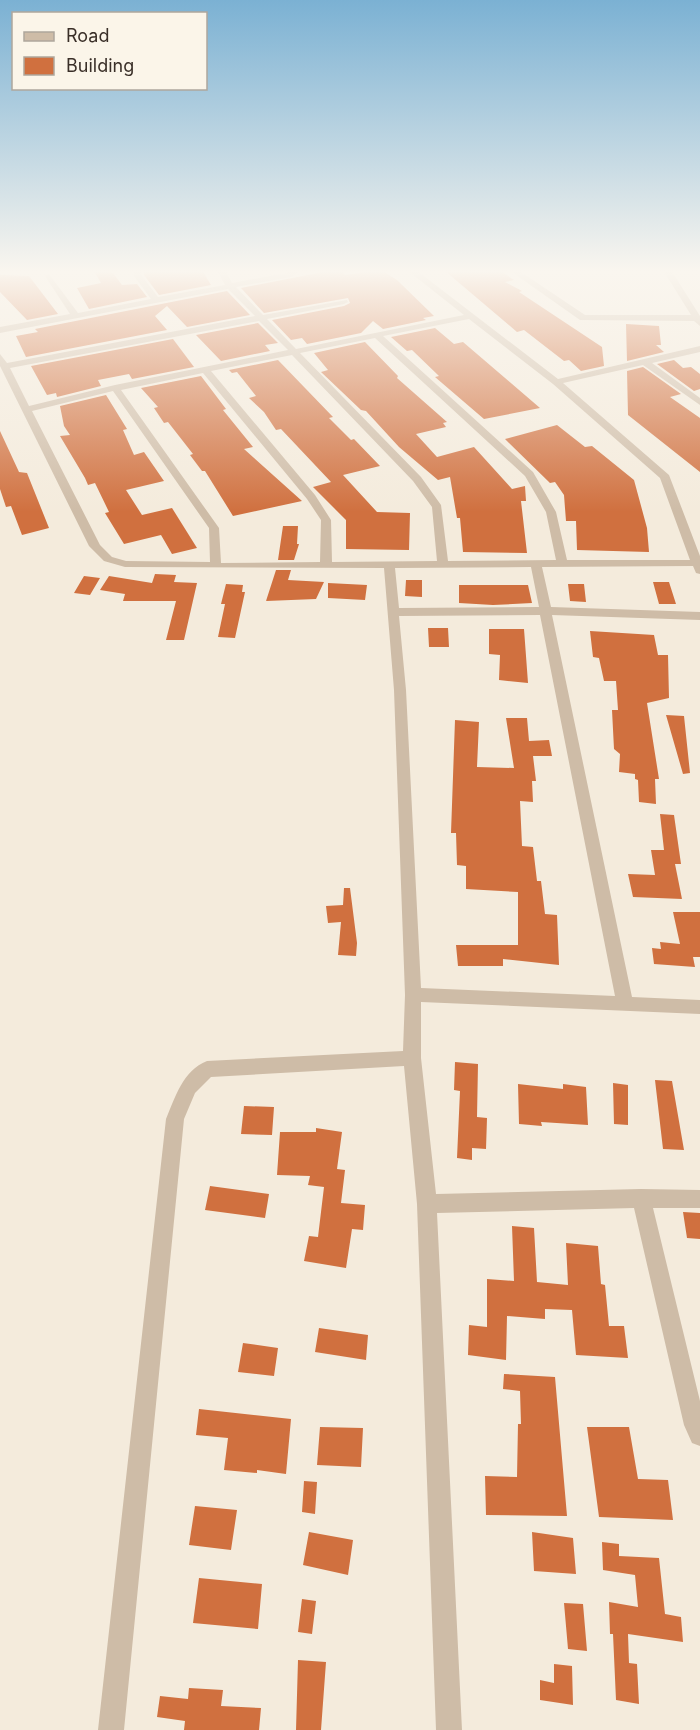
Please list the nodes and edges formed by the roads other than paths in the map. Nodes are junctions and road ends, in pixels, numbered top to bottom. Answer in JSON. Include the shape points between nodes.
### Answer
{"nodes":[{"id":1,"x":66,"y":351,"type":"edge"},
{"id":2,"x":292,"y":351,"type":"joint"},
{"id":3,"x":394,"y":351,"type":"edge"},
{"id":4,"x":515,"y":351,"type":"edge"},
{"id":5,"x":697,"y":351,"type":"edge"},
{"id":6,"x":3,"y":362,"type":"edge"},
{"id":7,"x":644,"y":362,"type":"junction"},
{"id":8,"x":204,"y":369,"type":"junction"},
{"id":9,"x":556,"y":382,"type":"junction"},
{"id":10,"x":115,"y":388,"type":"junction"},
{"id":11,"x":700,"y":402,"type":"edge"},
{"id":12,"x":27,"y":410,"type":"junction"},
{"id":13,"x":562,"y":563,"type":"junction"},
{"id":14,"x":536,"y":564,"type":"junction"},
{"id":15,"x":389,"y":565,"type":"junction"},
{"id":16,"x":443,"y":565,"type":"junction"},
{"id":17,"x":216,"y":566,"type":"junction"},
{"id":18,"x":326,"y":566,"type":"junction"},
{"id":19,"x":699,"y":567,"type":"edge"},
{"id":20,"x":395,"y":612,"type":"junction"},
{"id":21,"x":546,"y":612,"type":"junction"},
{"id":22,"x":700,"y":616,"type":"edge"},
{"id":23,"x":413,"y":995,"type":"junction"},
{"id":24,"x":625,"y":1005,"type":"junction"},
{"id":25,"x":700,"y":1007,"type":"edge"},
{"id":26,"x":412,"y":1058,"type":"junction"},
{"id":27,"x":641,"y":1198,"type":"junction"},
{"id":28,"x":700,"y":1199,"type":"edge"},
{"id":29,"x":426,"y":1204,"type":"junction"},
{"id":30,"x":700,"y":1435,"type":"edge"},
{"id":31,"x":111,"y":1730,"type":"edge"},
{"id":32,"x":449,"y":1730,"type":"edge"}],
"edges":[{"from":1,"to":6,"type":"street"},
{"from":2,"to":8,"type":"street"},
{"from":2,"to":16,"type":"street","via":[[417,479],[437,507]]},
{"from":3,"to":13,"type":"street","via":[[529,474],[551,512]]},
{"from":4,"to":9,"type":"street"},
{"from":5,"to":7,"type":"street"},
{"from":6,"to":12,"type":"street"},
{"from":7,"to":9,"type":"street"},
{"from":7,"to":11,"type":"street"},
{"from":8,"to":10,"type":"street"},
{"from":8,"to":18,"type":"street","via":[[312,497],[326,520]]},
{"from":9,"to":19,"type":"street","via":[[665,477]]},
{"from":10,"to":12,"type":"street"},
{"from":10,"to":17,"type":"street","via":[[214,528]]},
{"from":12,"to":17,"type":"street","via":[[95,546],[108,559],[125,564]]},
{"from":13,"to":14,"type":"street"},
{"from":13,"to":19,"type":"street"},
{"from":14,"to":16,"type":"street"},
{"from":14,"to":21,"type":"street"},
{"from":15,"to":16,"type":"street"},
{"from":15,"to":18,"type":"street"},
{"from":15,"to":20,"type":"street"},
{"from":17,"to":18,"type":"street"},
{"from":20,"to":21,"type":"street"},
{"from":20,"to":23,"type":"street"},
{"from":21,"to":22,"type":"street"},
{"from":21,"to":24,"type":"street"},
{"from":23,"to":24,"type":"street"},
{"from":23,"to":26,"type":"street"},
{"from":24,"to":25,"type":"street"},
{"from":26,"to":29,"type":"street"},
{"from":26,"to":31,"type":"street","via":[[207,1069],[188,1088],[175,1119]]},
{"from":27,"to":28,"type":"street"},
{"from":27,"to":29,"type":"street"},
{"from":27,"to":30,"type":"street"},
{"from":29,"to":32,"type":"street"}]}
